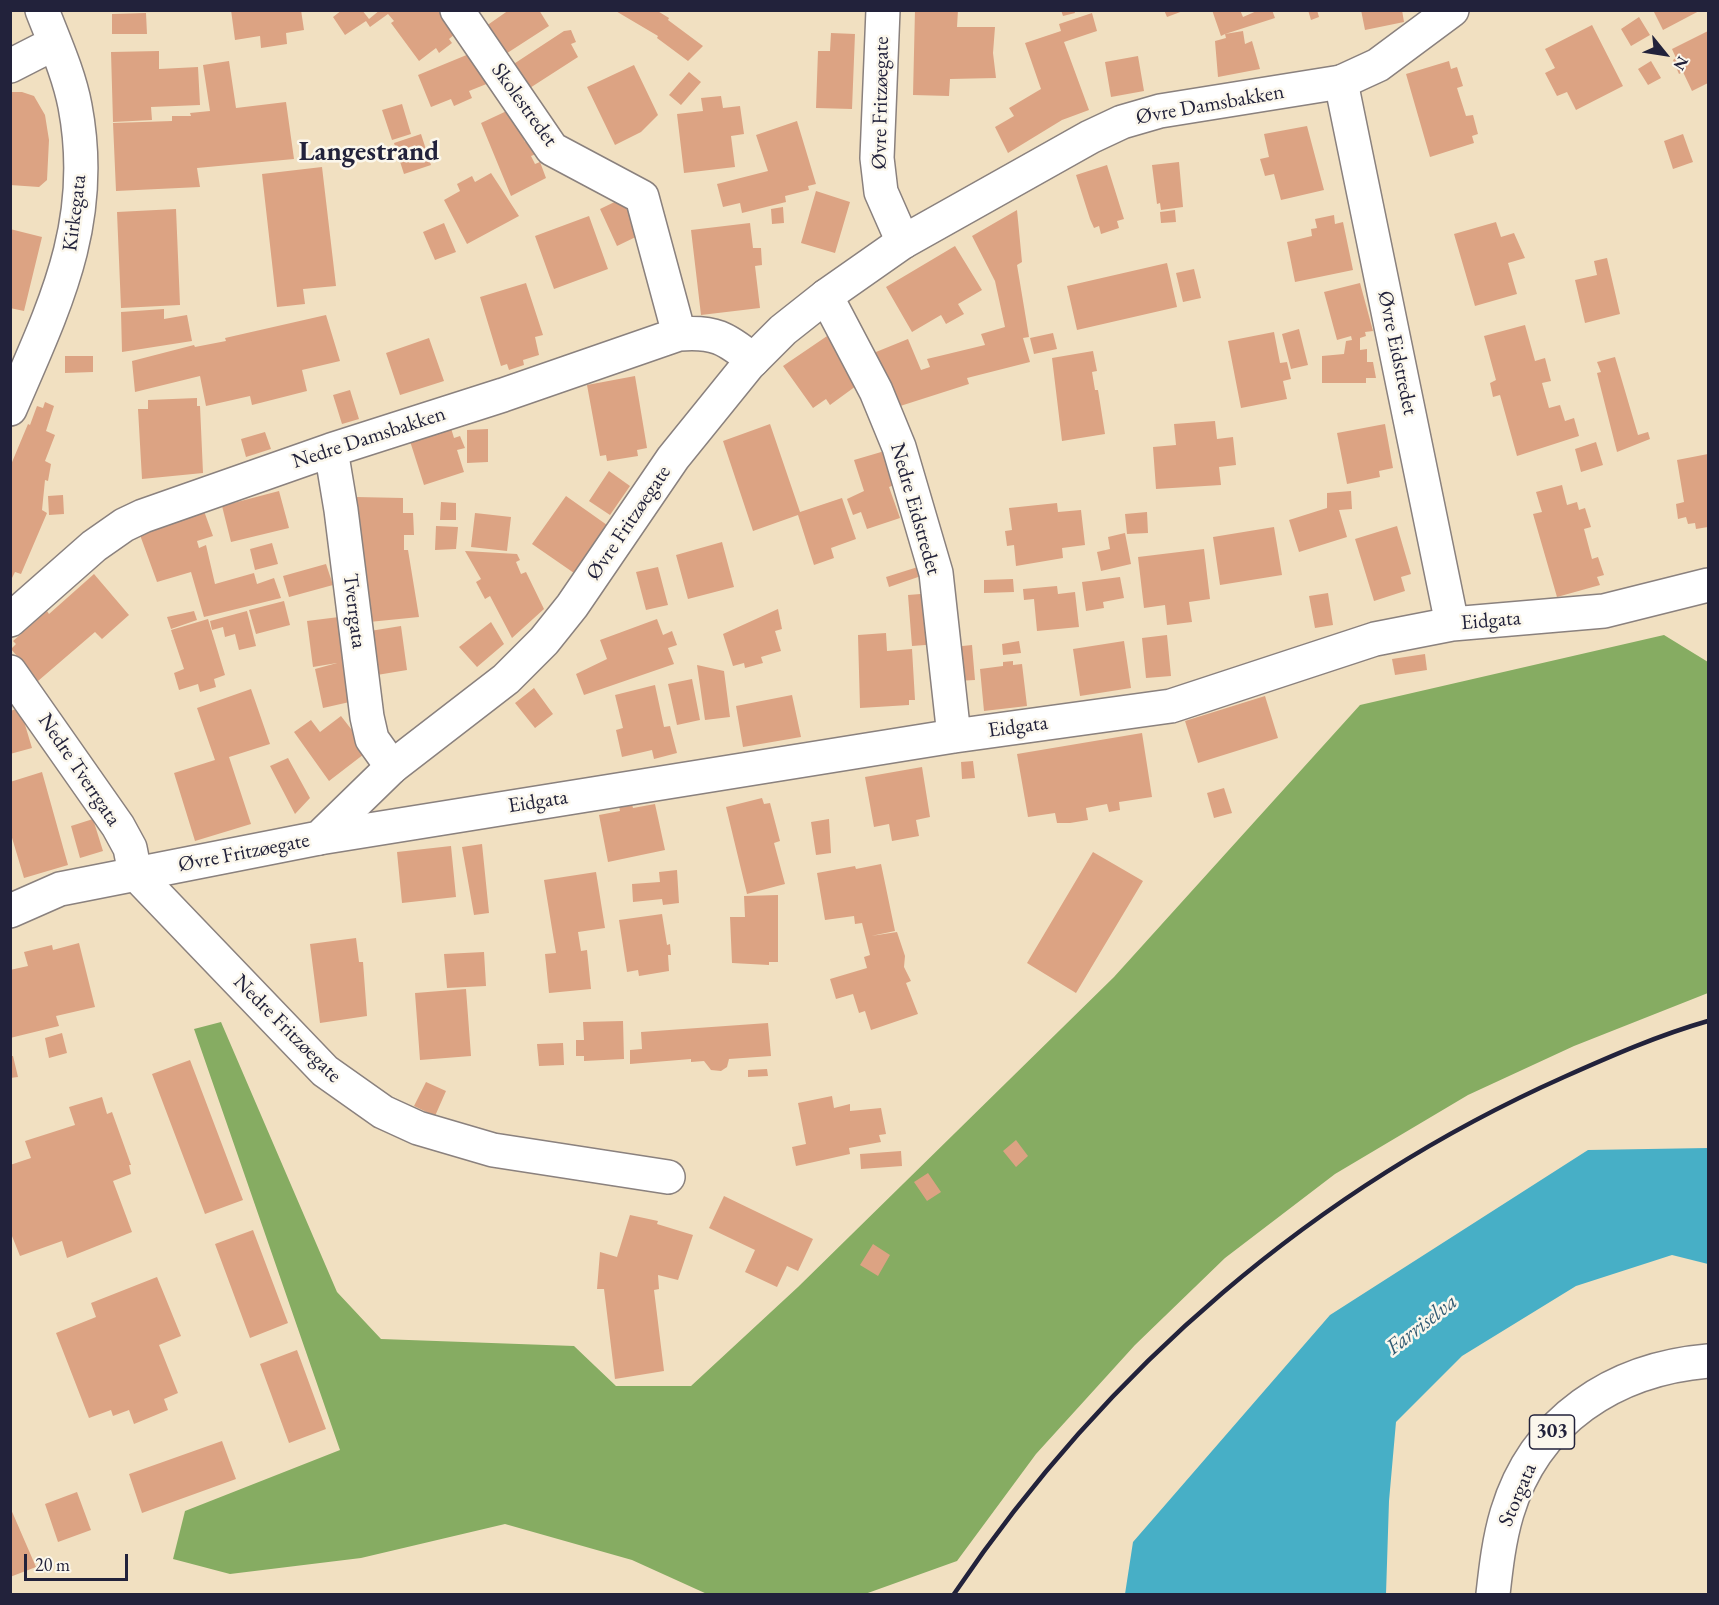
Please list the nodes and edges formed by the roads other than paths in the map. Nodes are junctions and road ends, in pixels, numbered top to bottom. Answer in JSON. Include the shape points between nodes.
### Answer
{"nodes":[{"id":1,"x":42,"y":10,"type":"edge"},
{"id":2,"x":457,"y":10,"type":"edge"},
{"id":3,"x":883,"y":10,"type":"edge"},
{"id":4,"x":1447,"y":12,"type":"edge"},
{"id":5,"x":55,"y":43,"type":"junction"},
{"id":6,"x":10,"y":66,"type":"edge"},
{"id":7,"x":1341,"y":82,"type":"junction"},
{"id":8,"x":903,"y":242,"type":"junction"},
{"id":9,"x":826,"y":296,"type":"junction"},
{"id":10,"x":679,"y":334,"type":"junction"},
{"id":11,"x":753,"y":360,"type":"junction"},
{"id":12,"x":10,"y":409,"type":"edge"},
{"id":13,"x":331,"y":450,"type":"junction"},
{"id":14,"x":1708,"y":585,"type":"edge"},
{"id":15,"x":10,"y":620,"type":"edge"},
{"id":16,"x":1452,"y":624,"type":"junction"},
{"id":17,"x":10,"y":672,"type":"edge"},
{"id":18,"x":954,"y":736,"type":"junction"},
{"id":19,"x":392,"y":767,"type":"junction"},
{"id":20,"x":320,"y":838,"type":"junction"},
{"id":21,"x":135,"y":873,"type":"junction"},
{"id":22,"x":10,"y":911,"type":"edge"},
{"id":23,"x":668,"y":1177,"type":"dead end"},
{"id":24,"x":1708,"y":1361,"type":"edge"},
{"id":25,"x":1492,"y":1594,"type":"edge"}],
"edges":[{"from":1,"to":5,"type":"street","name":"Kirkegata"},
{"from":2,"to":10,"type":"street","name":"Skolestredet","via":[[552,149],[642,197]]},
{"from":3,"to":8,"type":"street","name":"Øvre Fritzøegate","via":[[877,158],[881,192]]},
{"from":4,"to":7,"type":"street","name":"Øvre Damsbakken","via":[[1378,65]]},
{"from":5,"to":6,"type":"street"},
{"from":5,"to":12,"type":"street","name":"Kirkegata","via":[[75,103],[80,142],[76,233],[60,293]]},
{"from":7,"to":8,"type":"street","name":"Øvre Damsbakken","via":[[1160,111],[1122,122]]},
{"from":7,"to":16,"type":"street","name":"Øvre Eidstredet"},
{"from":8,"to":9,"type":"street","name":"Øvre Fritzøegate"},
{"from":9,"to":11,"type":"street","name":"Øvre Fritzøegate"},
{"from":9,"to":18,"type":"street","name":"Nedre Eidstredet","via":[[876,391],[899,447],[932,561]]},
{"from":10,"to":11,"type":"street","name":"Nedre Damsbakken","via":[[702,332],[718,336]]},
{"from":10,"to":13,"type":"street","name":"Nedre Damsbakken"},
{"from":11,"to":19,"type":"street","name":"Øvre Fritzøegate","via":[[673,458],[544,641],[506,679]]},
{"from":13,"to":15,"type":"street","name":"Nedre Damsbakken","via":[[124,525],[94,546]]},
{"from":13,"to":19,"type":"street","name":"Tverrgata","via":[[367,717],[372,739]]},
{"from":14,"to":16,"type":"street","name":"Eidgata","via":[[1604,611]]},
{"from":16,"to":18,"type":"street","name":"Eidgata","via":[[1375,639],[1171,706]]},
{"from":17,"to":21,"type":"street","name":"Nedre Tverrgata","via":[[118,826],[130,848]]},
{"from":18,"to":20,"type":"street","name":"Eidgata"},
{"from":19,"to":20,"type":"street","name":"Øvre Fritzøegate"},
{"from":20,"to":21,"type":"street","name":"Øvre Fritzøegate"},
{"from":21,"to":22,"type":"street","via":[[60,889]]},
{"from":21,"to":23,"type":"street","name":"Nedre Fritzøegate","via":[[324,1071],[382,1112],[417,1128],[494,1150]]},
{"from":24,"to":25,"type":"street","name":"Storgata","number":"303","via":[[1634,1376],[1589,1400],[1553,1430],[1528,1467],[1507,1512]]}]}
